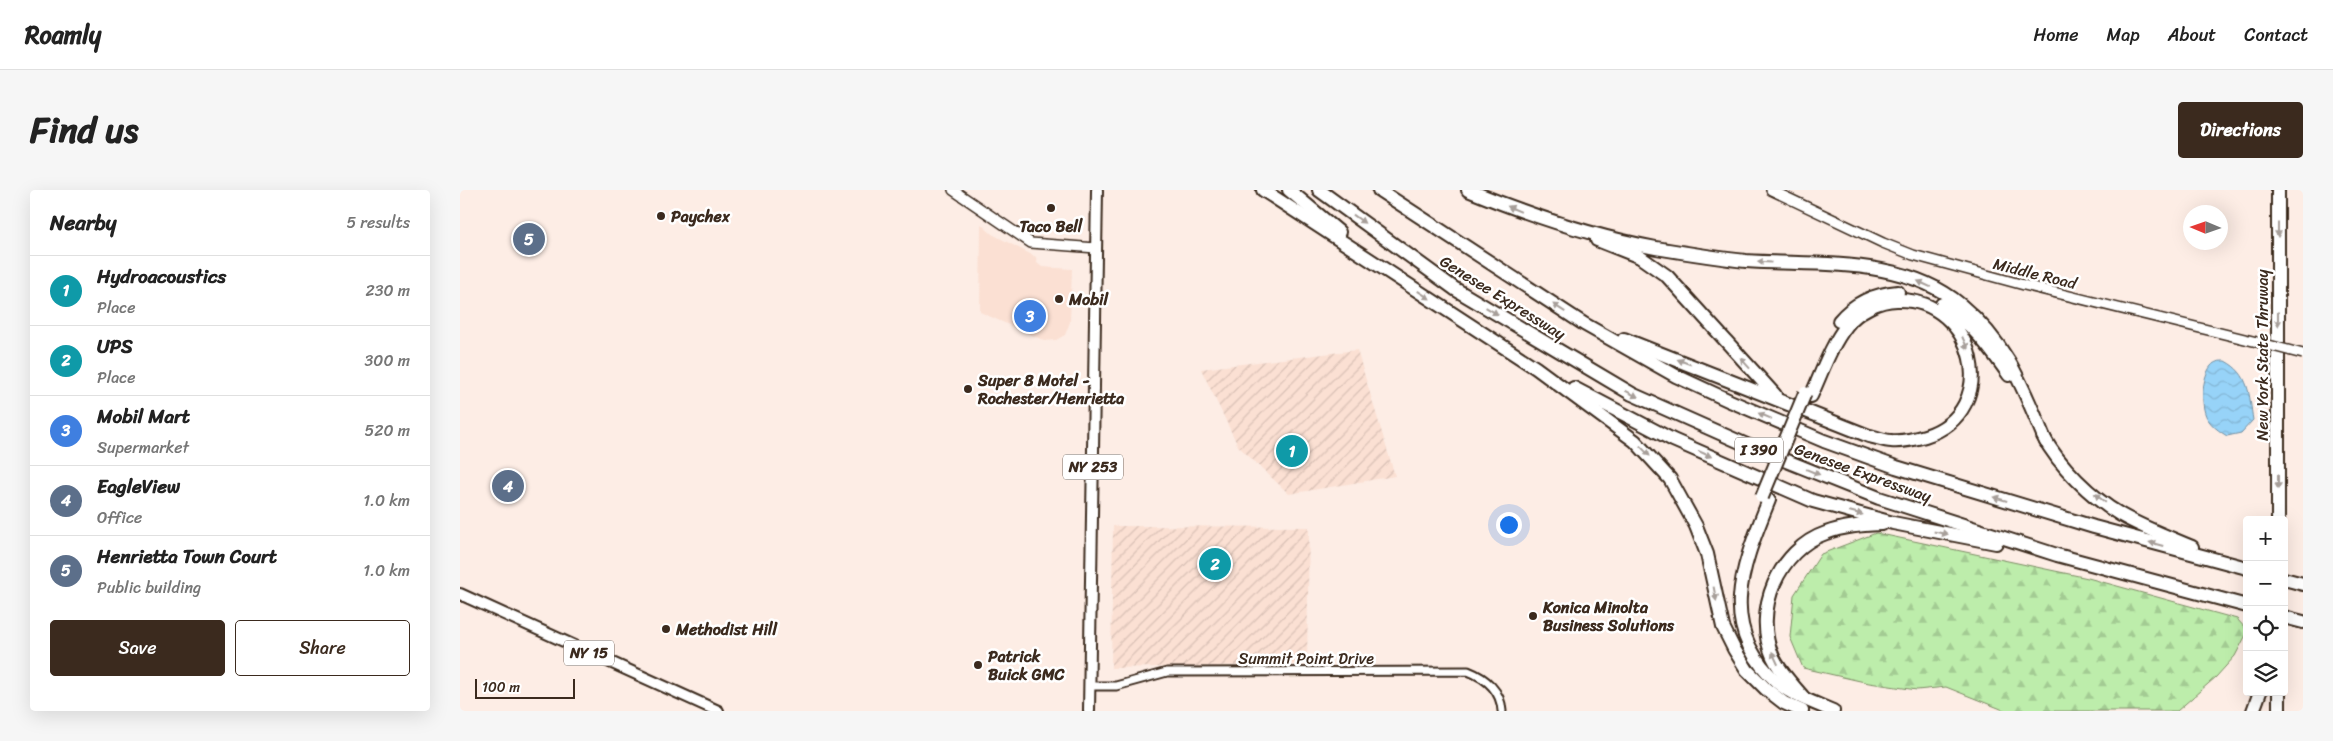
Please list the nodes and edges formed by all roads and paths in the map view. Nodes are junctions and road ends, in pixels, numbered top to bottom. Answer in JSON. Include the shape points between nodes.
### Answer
{"nodes":[{"id":1,"x":953,"y":190,"type":"edge"},
{"id":2,"x":1097,"y":190,"type":"edge"},
{"id":3,"x":1263,"y":190,"type":"edge"},
{"id":4,"x":1289,"y":190,"type":"edge"},
{"id":5,"x":1319,"y":190,"type":"edge"},
{"id":6,"x":1379,"y":190,"type":"edge"},
{"id":7,"x":1468,"y":190,"type":"edge"},
{"id":8,"x":1771,"y":190,"type":"edge"},
{"id":9,"x":2278,"y":190,"type":"edge"},
{"id":10,"x":1560,"y":224,"type":"junction"},
{"id":11,"x":1096,"y":248,"type":"junction"},
{"id":12,"x":1383,"y":269,"type":"junction"},
{"id":13,"x":1584,"y":324,"type":"junction"},
{"id":14,"x":2303,"y":354,"type":"edge"},
{"id":15,"x":1536,"y":368,"type":"junction"},
{"id":16,"x":1808,"y":394,"type":"junction"},
{"id":17,"x":1778,"y":399,"type":"junction"},
{"id":18,"x":2046,"y":442,"type":"junction"},
{"id":19,"x":1765,"y":498,"type":"junction"},
{"id":20,"x":2278,"y":516,"type":"edge"},
{"id":21,"x":1894,"y":523,"type":"junction"},
{"id":22,"x":2057,"y":555,"type":"junction"},
{"id":23,"x":2242,"y":567,"type":"edge"},
{"id":24,"x":2288,"y":580,"type":"edge"},
{"id":25,"x":2303,"y":584,"type":"edge"},
{"id":26,"x":460,"y":594,"type":"edge"},
{"id":27,"x":2243,"y":605,"type":"edge"},
{"id":28,"x":2288,"y":618,"type":"edge"},
{"id":29,"x":2303,"y":622,"type":"edge"},
{"id":30,"x":1089,"y":686,"type":"junction"},
{"id":31,"x":2259,"y":696,"type":"edge"},
{"id":32,"x":2279,"y":696,"type":"edge"},
{"id":33,"x":1803,"y":697,"type":"junction"},
{"id":34,"x":718,"y":711,"type":"edge"},
{"id":35,"x":1089,"y":711,"type":"edge"},
{"id":36,"x":1502,"y":711,"type":"edge"},
{"id":37,"x":1802,"y":711,"type":"edge"},
{"id":38,"x":1833,"y":711,"type":"edge"},
{"id":39,"x":2253,"y":711,"type":"edge"},
{"id":40,"x":2279,"y":711,"type":"edge"}],
"edges":[{"from":1,"to":11,"type":"street","via":[[1031,243]]},
{"from":2,"to":11,"type":"main road","number":"NY 253"},
{"from":3,"to":12,"type":"highway"},
{"from":4,"to":12,"type":"highway"},
{"from":5,"to":22,"type":"highway","name":"Genesee Expressway","number":"I 390","one_way":true,"via":[[1455,289],[1632,394],[1749,446],[1879,498]]},
{"from":13,"to":6,"type":"highway","name":"Genesee Expressway","number":"I 390","one_way":true},
{"from":10,"to":7,"type":"highway","one_way":true},
{"from":8,"to":14,"type":"street","name":"Middle Road","bridge":true,"via":[[1913,255]]},
{"from":9,"to":20,"type":"highway","name":"New York State Thruway","one_way":true},
{"from":17,"to":10,"type":"highway","one_way":true,"via":[[1667,276],[1640,257]]},
{"from":18,"to":10,"type":"highway","one_way":true,"via":[[2017,372],[1995,339],[1960,304],[1912,279],[1880,270],[1745,261],[1664,249]]},
{"from":11,"to":30,"type":"main road","number":"NY 253"},
{"from":12,"to":15,"type":"highway","one_way":true},
{"from":17,"to":13,"type":"highway","one_way":true},
{"from":23,"to":13,"type":"highway","name":"Genesee Expressway","number":"I 390","one_way":true,"via":[[1970,490],[1824,441],[1676,376]]},
{"from":15,"to":21,"type":"highway","one_way":true,"via":[[1672,440],[1813,501]]},
{"from":15,"to":37,"type":"highway","one_way":true,"via":[[1635,441],[1670,479],[1685,502],[1707,554],[1723,627],[1734,649],[1766,690]]},
{"from":16,"to":17,"type":"highway","one_way":true,"via":[[1848,323],[1862,311],[1891,300],[1919,302],[1948,318],[1960,332],[1970,358],[1972,378],[1964,407],[1936,432],[1915,439],[1892,441],[1869,436]]},
{"from":16,"to":18,"type":"highway","via":[[1831,333],[1853,307],[1881,294],[1914,293],[1948,308],[1984,339],[2009,375]]},
{"from":16,"to":19,"type":"highway","bridge":true},
{"from":23,"to":18,"type":"highway","one_way":true,"via":[[2119,514],[2080,482]]},
{"from":19,"to":33,"type":"highway","via":[[1741,578],[1740,616],[1752,653],[1779,684]]},
{"from":19,"to":37,"type":"highway","via":[[1733,577],[1734,618],[1746,656],[1756,671],[1768,686]]},
{"from":21,"to":22,"type":"highway","one_way":true},
{"from":33,"to":21,"type":"highway","one_way":true,"via":[[1773,657],[1768,640],[1768,602],[1783,566],[1799,547],[1826,532]]},
{"from":22,"to":27,"type":"highway","name":"Genesee Expressway","number":"I 390"},
{"from":24,"to":25,"type":"highway"},
{"from":26,"to":34,"type":"main road","number":"NY 15"},
{"from":28,"to":29,"type":"highway"},
{"from":30,"to":35,"type":"main road","number":"NY 253"},
{"from":30,"to":36,"type":"street","name":"Summit Point Drive","via":[[1116,686],[1168,672],[1468,671],[1490,684],[1501,700]]},
{"from":31,"to":39,"type":"highway"},
{"from":32,"to":40,"type":"highway"},
{"from":33,"to":38,"type":"highway"}]}
